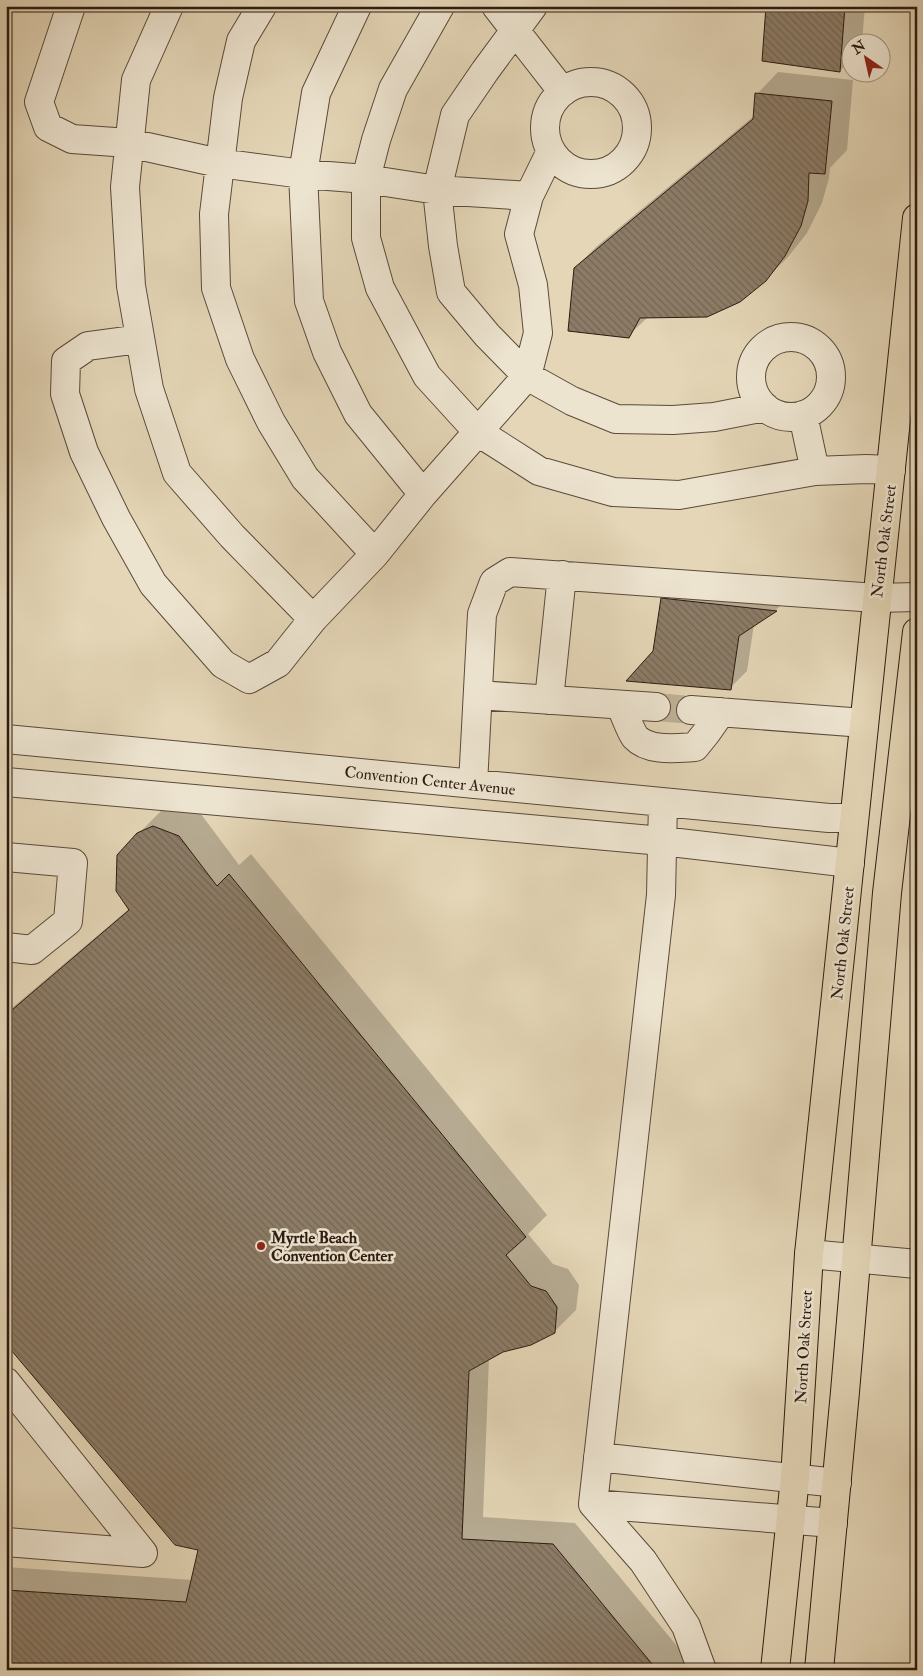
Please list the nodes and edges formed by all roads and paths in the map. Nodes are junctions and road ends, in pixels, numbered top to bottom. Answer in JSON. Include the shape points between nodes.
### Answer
{"nodes":[{"id":1,"x":71,"y":6,"type":"edge"},
{"id":2,"x":169,"y":6,"type":"edge"},
{"id":3,"x":262,"y":6,"type":"edge"},
{"id":4,"x":357,"y":6,"type":"edge"},
{"id":5,"x":440,"y":6,"type":"edge"},
{"id":6,"x":496,"y":6,"type":"edge"},
{"id":7,"x":533,"y":6,"type":"edge"},
{"id":8,"x":516,"y":30,"type":"junction"},
{"id":9,"x":563,"y":92,"type":"junction"},
{"id":10,"x":129,"y":143,"type":"junction"},
{"id":11,"x":551,"y":151,"type":"junction"},
{"id":12,"x":220,"y":162,"type":"junction"},
{"id":13,"x":303,"y":174,"type":"junction"},
{"id":14,"x":366,"y":179,"type":"junction"},
{"id":15,"x":437,"y":190,"type":"junction"},
{"id":16,"x":529,"y":196,"type":"junction"},
{"id":17,"x":917,"y":218,"type":"edge"},
{"id":18,"x":140,"y":339,"type":"junction"},
{"id":19,"x":527,"y":376,"type":"junction"},
{"id":20,"x":765,"y":407,"type":"junction"},
{"id":21,"x":803,"y":415,"type":"junction"},
{"id":22,"x":478,"y":432,"type":"junction"},
{"id":23,"x":891,"y":470,"type":"junction"},
{"id":24,"x":815,"y":471,"type":"junction"},
{"id":25,"x":423,"y":494,"type":"junction"},
{"id":26,"x":376,"y":554,"type":"junction"},
{"id":27,"x":562,"y":575,"type":"junction"},
{"id":28,"x":917,"y":597,"type":"edge"},
{"id":29,"x":876,"y":598,"type":"junction"},
{"id":30,"x":312,"y":619,"type":"junction"},
{"id":31,"x":917,"y":632,"type":"edge"},
{"id":32,"x":478,"y":695,"type":"junction"},
{"id":33,"x":549,"y":700,"type":"junction"},
{"id":34,"x":620,"y":705,"type":"junction"},
{"id":35,"x":656,"y":707,"type":"tunnel mouth"},
{"id":36,"x":691,"y":710,"type":"tunnel mouth"},
{"id":37,"x":721,"y":712,"type":"junction"},
{"id":38,"x":864,"y":723,"type":"junction"},
{"id":39,"x":6,"y":739,"type":"edge"},
{"id":40,"x":6,"y":782,"type":"edge"},
{"id":41,"x":473,"y":784,"type":"junction"},
{"id":42,"x":663,"y":802,"type":"junction"},
{"id":43,"x":854,"y":818,"type":"junction"},
{"id":44,"x":662,"y":841,"type":"junction"},
{"id":45,"x":6,"y":857,"type":"edge"},
{"id":46,"x":850,"y":863,"type":"junction"},
{"id":47,"x":6,"y":947,"type":"edge"},
{"id":48,"x":809,"y":1254,"type":"junction"},
{"id":49,"x":856,"y":1258,"type":"junction"},
{"id":50,"x":917,"y":1264,"type":"edge"},
{"id":51,"x":6,"y":1382,"type":"edge"},
{"id":52,"x":598,"y":1457,"type":"junction"},
{"id":53,"x":795,"y":1478,"type":"junction"},
{"id":54,"x":837,"y":1483,"type":"junction"},
{"id":55,"x":593,"y":1504,"type":"junction"},
{"id":56,"x":790,"y":1520,"type":"junction"},
{"id":57,"x":833,"y":1523,"type":"junction"},
{"id":58,"x":6,"y":1542,"type":"edge"},
{"id":59,"x":702,"y":1670,"type":"edge"},
{"id":60,"x":775,"y":1670,"type":"edge"},
{"id":61,"x":820,"y":1670,"type":"edge"}],
"edges":[{"from":1,"to":10,"type":"street","via":[[39,102],[48,127],[72,139]]},
{"from":2,"to":10,"type":"street","via":[[136,80]]},
{"from":3,"to":12,"type":"street","via":[[241,41],[228,98]]},
{"from":4,"to":13,"type":"street","via":[[316,93]]},
{"from":5,"to":14,"type":"street","via":[[393,89]]},
{"from":6,"to":8,"type":"street"},
{"from":7,"to":8,"type":"street"},
{"from":8,"to":9,"type":"street"},
{"from":8,"to":15,"type":"street","via":[[455,115]]},
{"from":9,"to":11,"type":"street","via":[[554,101],[545,126]]},
{"from":9,"to":11,"type":"street","via":[[577,84],[593,82],[623,94],[637,121],[637,138],[621,164],[606,172],[575,172],[561,164]]},
{"from":10,"to":12,"type":"street"},
{"from":10,"to":18,"type":"street","via":[[124,187],[131,286]]},
{"from":11,"to":16,"type":"street"},
{"from":12,"to":13,"type":"street"},
{"from":12,"to":26,"type":"street","via":[[214,214],[216,288],[240,359],[271,422],[305,478]]},
{"from":13,"to":14,"type":"street"},
{"from":13,"to":25,"type":"street","via":[[309,301],[327,352],[358,414]]},
{"from":14,"to":15,"type":"street"},
{"from":14,"to":22,"type":"street","via":[[366,238],[380,288],[427,376]]},
{"from":15,"to":16,"type":"street"},
{"from":15,"to":19,"type":"street","via":[[450,292]]},
{"from":16,"to":19,"type":"street","via":[[519,234],[533,284],[538,333]]},
{"from":17,"to":23,"type":"main road","name":"North Oak Street"},
{"from":18,"to":30,"type":"street","via":[[149,388],[177,473]]},
{"from":18,"to":30,"type":"street","via":[[88,346],[66,361],[65,394],[84,452],[153,584],[223,664],[249,678],[278,663]]},
{"from":19,"to":20,"type":"street","via":[[572,401],[616,419],[714,417]]},
{"from":19,"to":22,"type":"street"},
{"from":20,"to":21,"type":"street","via":[[790,417]]},
{"from":20,"to":21,"type":"street","via":[[752,384],[756,358],[774,341],[800,338],[812,342],[822,351],[832,375],[824,400]]},
{"from":21,"to":24,"type":"street"},
{"from":22,"to":24,"type":"street","via":[[539,471],[613,492],[680,495]]},
{"from":22,"to":25,"type":"street"},
{"from":23,"to":24,"type":"street"},
{"from":23,"to":29,"type":"main road","name":"North Oak Street"},
{"from":25,"to":26,"type":"street"},
{"from":26,"to":30,"type":"street"},
{"from":27,"to":29,"type":"street"},
{"from":27,"to":32,"type":"street","via":[[510,572],[494,582],[482,614]]},
{"from":27,"to":33,"type":"street"},
{"from":28,"to":29,"type":"street"},
{"from":29,"to":38,"type":"main road","name":"North Oak Street"},
{"from":31,"to":49,"type":"main road","via":[[887,893]]},
{"from":32,"to":33,"type":"street"},
{"from":32,"to":41,"type":"street"},
{"from":33,"to":34,"type":"street"},
{"from":34,"to":35,"type":"street"},
{"from":34,"to":37,"type":"street","via":[[636,737],[649,746],[675,748],[695,747]]},
{"from":36,"to":37,"type":"street"},
{"from":37,"to":38,"type":"street"},
{"from":38,"to":43,"type":"main road","name":"North Oak Street"},
{"from":39,"to":41,"type":"street","name":"Convention Center Avenue"},
{"from":40,"to":44,"type":"street"},
{"from":41,"to":42,"type":"street","name":"Convention Center Avenue"},
{"from":42,"to":43,"type":"street","name":"Convention Center Avenue"},
{"from":42,"to":44,"type":"street"},
{"from":43,"to":46,"type":"main road","name":"North Oak Street"},
{"from":44,"to":46,"type":"street"},
{"from":44,"to":52,"type":"street","via":[[660,895]]},
{"from":45,"to":47,"type":"street","via":[[73,863],[68,921],[32,950]]},
{"from":46,"to":48,"type":"main road","name":"North Oak Street"},
{"from":48,"to":49,"type":"street"},
{"from":48,"to":53,"type":"main road","name":"North Oak Street"},
{"from":49,"to":50,"type":"street"},
{"from":49,"to":54,"type":"main road"},
{"from":51,"to":58,"type":"street","via":[[144,1553]]},
{"from":52,"to":53,"type":"street"},
{"from":52,"to":55,"type":"street"},
{"from":53,"to":54,"type":"street"},
{"from":53,"to":56,"type":"main road","name":"North Oak Street"},
{"from":54,"to":57,"type":"main road"},
{"from":55,"to":56,"type":"street"},
{"from":55,"to":59,"type":"street","via":[[644,1561],[686,1626]]},
{"from":56,"to":57,"type":"street"},
{"from":56,"to":60,"type":"main road","name":"North Oak Street"},
{"from":57,"to":61,"type":"main road"}]}
